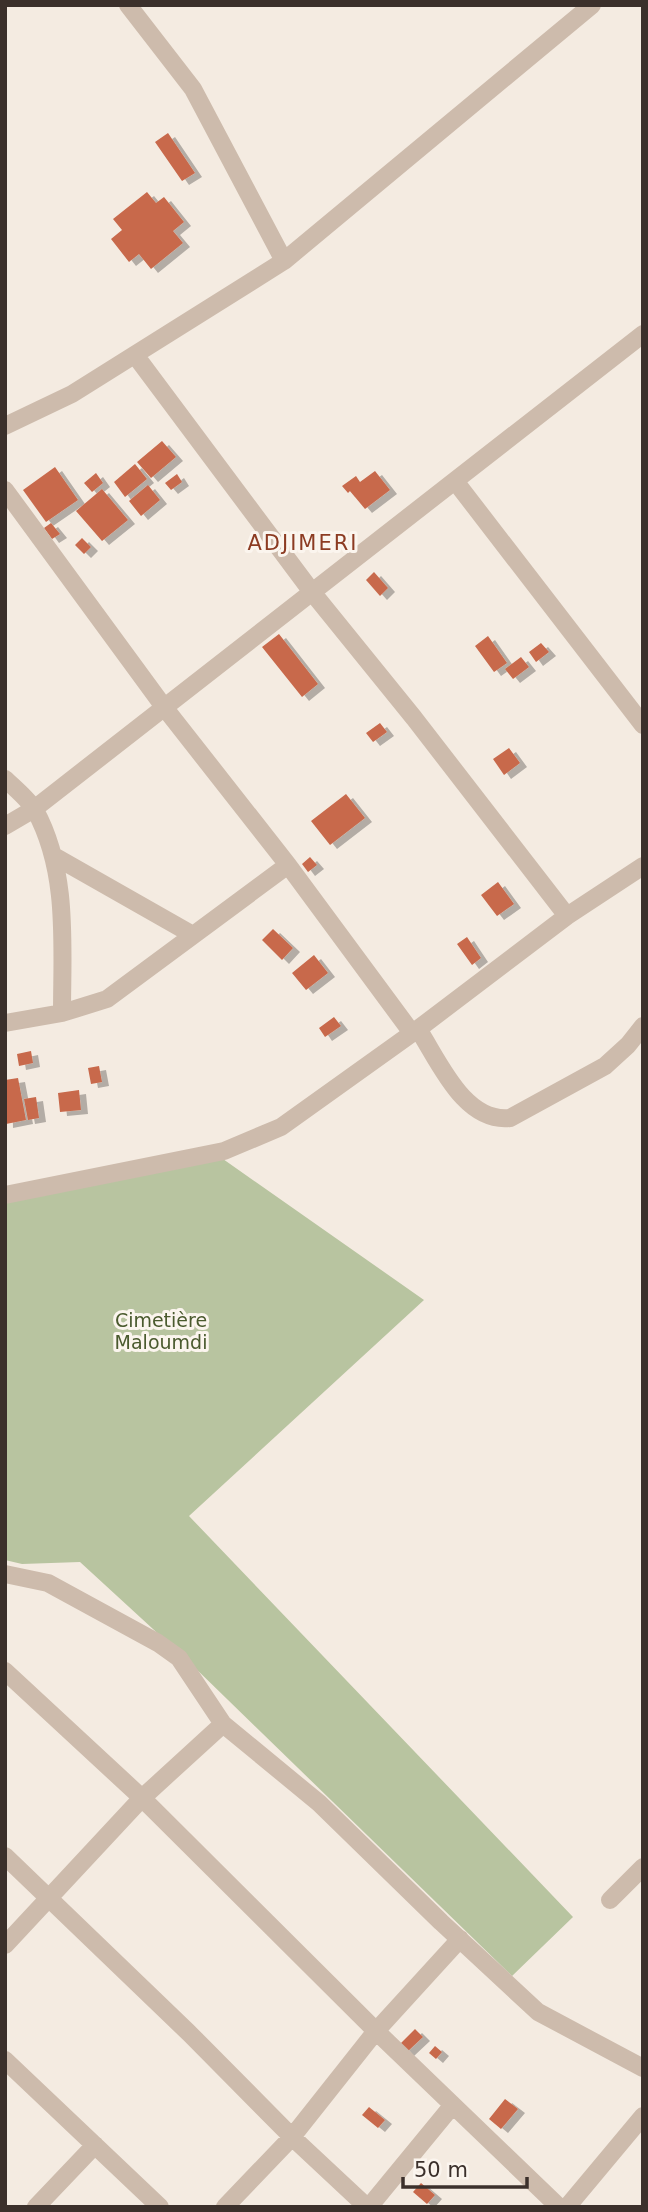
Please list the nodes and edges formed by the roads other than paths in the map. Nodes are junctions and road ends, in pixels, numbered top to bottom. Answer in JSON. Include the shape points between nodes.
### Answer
{"nodes":[{"id":1,"x":128,"y":5,"type":"edge"},
{"id":2,"x":592,"y":5,"type":"edge"},
{"id":3,"x":284,"y":261,"type":"junction"},
{"id":4,"x":643,"y":334,"type":"edge"},
{"id":5,"x":135,"y":355,"type":"junction"},
{"id":6,"x":5,"y":426,"type":"edge"},
{"id":7,"x":455,"y":481,"type":"junction"},
{"id":8,"x":5,"y":490,"type":"edge"},
{"id":9,"x":312,"y":592,"type":"junction"},
{"id":10,"x":164,"y":707,"type":"junction"},
{"id":11,"x":643,"y":725,"type":"edge"},
{"id":12,"x":5,"y":779,"type":"edge"},
{"id":13,"x":34,"y":809,"type":"junction"},
{"id":14,"x":5,"y":826,"type":"edge"},
{"id":15,"x":54,"y":856,"type":"junction"},
{"id":16,"x":288,"y":865,"type":"junction"},
{"id":17,"x":643,"y":866,"type":"edge"},
{"id":18,"x":567,"y":916,"type":"junction"},
{"id":19,"x":193,"y":935,"type":"junction"},
{"id":20,"x":62,"y":1013,"type":"junction"},
{"id":21,"x":5,"y":1023,"type":"edge"},
{"id":22,"x":643,"y":1026,"type":"edge"},
{"id":23,"x":415,"y":1031,"type":"junction"},
{"id":24,"x":5,"y":1195,"type":"edge"},
{"id":25,"x":5,"y":1574,"type":"edge"},
{"id":26,"x":5,"y":1671,"type":"edge"},
{"id":27,"x":223,"y":1724,"type":"junction"},
{"id":28,"x":142,"y":1798,"type":"junction"},
{"id":29,"x":5,"y":1856,"type":"edge"},
{"id":30,"x":643,"y":1867,"type":"edge"},
{"id":31,"x":50,"y":1899,"type":"junction"},
{"id":32,"x":610,"y":1900,"type":"dead end"},
{"id":33,"x":460,"y":1939,"type":"junction"},
{"id":34,"x":5,"y":1945,"type":"edge"},
{"id":35,"x":376,"y":2031,"type":"junction"},
{"id":36,"x":5,"y":2060,"type":"edge"},
{"id":37,"x":643,"y":2068,"type":"edge"},
{"id":38,"x":452,"y":2106,"type":"junction"},
{"id":39,"x":643,"y":2116,"type":"edge"},
{"id":40,"x":292,"y":2137,"type":"junction"},
{"id":41,"x":94,"y":2145,"type":"junction"},
{"id":42,"x":36,"y":2207,"type":"edge"},
{"id":43,"x":160,"y":2207,"type":"edge"},
{"id":44,"x":225,"y":2207,"type":"edge"},
{"id":45,"x":368,"y":2207,"type":"edge"},
{"id":46,"x":559,"y":2207,"type":"edge"},
{"id":47,"x":567,"y":2207,"type":"edge"}],
"edges":[{"from":1,"to":3,"type":"street","via":[[193,89]]},
{"from":2,"to":3,"type":"street"},
{"from":3,"to":5,"type":"street"},
{"from":4,"to":7,"type":"street"},
{"from":5,"to":6,"type":"street","via":[[72,394]]},
{"from":5,"to":9,"type":"street"},
{"from":7,"to":9,"type":"street"},
{"from":7,"to":11,"type":"street"},
{"from":8,"to":10,"type":"street"},
{"from":9,"to":10,"type":"street"},
{"from":9,"to":18,"type":"street"},
{"from":10,"to":13,"type":"street"},
{"from":10,"to":16,"type":"street"},
{"from":12,"to":13,"type":"street"},
{"from":13,"to":14,"type":"street"},
{"from":13,"to":15,"type":"street"},
{"from":15,"to":19,"type":"street"},
{"from":15,"to":20,"type":"street","via":[[61,901]]},
{"from":16,"to":19,"type":"street"},
{"from":16,"to":23,"type":"street"},
{"from":17,"to":18,"type":"street"},
{"from":18,"to":23,"type":"street"},
{"from":19,"to":20,"type":"street","via":[[107,999]]},
{"from":20,"to":21,"type":"street"},
{"from":22,"to":23,"type":"street","via":[[605,1066],[510,1118],[498,1119],[464,1098]]},
{"from":23,"to":24,"type":"street","via":[[281,1127],[255,1140],[224,1151]]},
{"from":25,"to":27,"type":"street","via":[[48,1583],[158,1643],[179,1658]]},
{"from":26,"to":28,"type":"street"},
{"from":27,"to":28,"type":"street"},
{"from":27,"to":33,"type":"street","via":[[319,1802]]},
{"from":28,"to":31,"type":"street"},
{"from":28,"to":35,"type":"street"},
{"from":29,"to":31,"type":"street"},
{"from":30,"to":32,"type":"street"},
{"from":31,"to":34,"type":"street"},
{"from":31,"to":40,"type":"street"},
{"from":33,"to":35,"type":"street"},
{"from":33,"to":37,"type":"street","via":[[538,2012]]},
{"from":35,"to":38,"type":"street"},
{"from":35,"to":40,"type":"street"},
{"from":36,"to":41,"type":"street"},
{"from":38,"to":45,"type":"street"},
{"from":38,"to":46,"type":"street"},
{"from":39,"to":47,"type":"street"},
{"from":40,"to":44,"type":"street"},
{"from":40,"to":45,"type":"street"},
{"from":41,"to":42,"type":"street"},
{"from":41,"to":43,"type":"street"}]}
